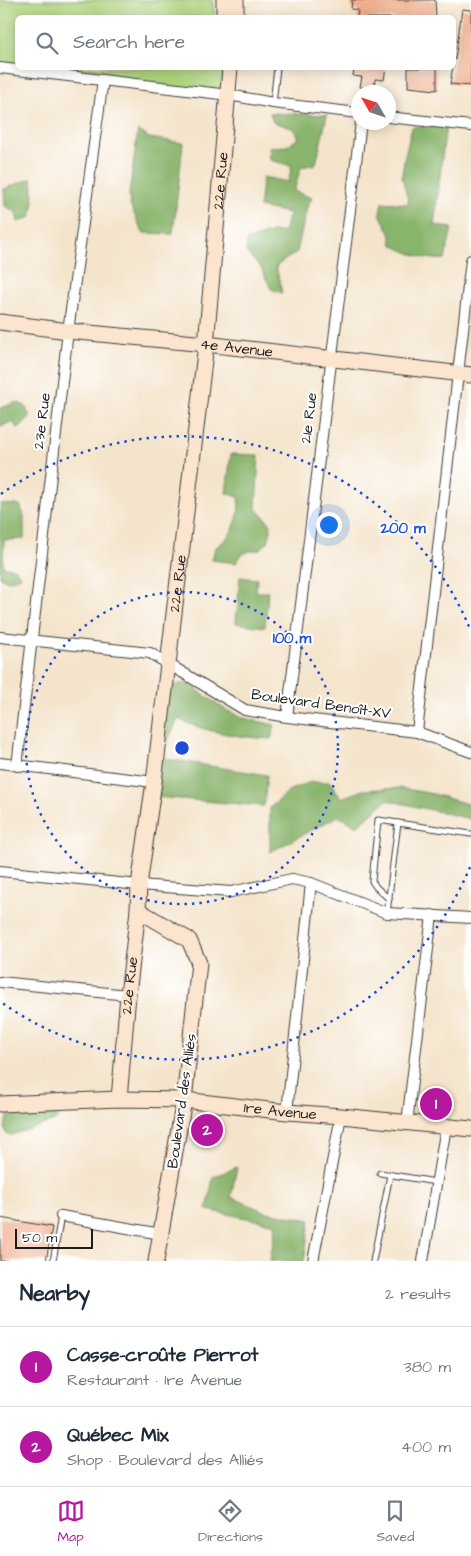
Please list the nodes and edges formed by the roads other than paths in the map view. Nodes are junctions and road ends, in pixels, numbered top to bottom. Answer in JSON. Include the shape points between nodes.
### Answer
{"nodes":[{"id":1,"x":224,"y":0,"type":"edge"},
{"id":2,"x":236,"y":0,"type":"edge"},
{"id":3,"x":224,"y":15,"type":"edge"},
{"id":4,"x":236,"y":15,"type":"edge"},
{"id":5,"x":0,"y":68,"type":"edge"},
{"id":6,"x":15,"y":70,"type":"edge"},
{"id":7,"x":17,"y":70,"type":"edge"},
{"id":8,"x":230,"y":70,"type":"edge"},
{"id":9,"x":277,"y":70,"type":"edge"},
{"id":10,"x":103,"y":80,"type":"junction"},
{"id":11,"x":229,"y":95,"type":"junction"},
{"id":12,"x":273,"y":103,"type":"junction"},
{"id":13,"x":351,"y":112,"type":"edge"},
{"id":14,"x":396,"y":117,"type":"edge"},
{"id":15,"x":471,"y":126,"type":"edge"},
{"id":16,"x":360,"y":130,"type":"edge"},
{"id":17,"x":471,"y":260,"type":"edge"},
{"id":18,"x":0,"y":322,"type":"edge"},
{"id":19,"x":68,"y":331,"type":"junction"},
{"id":20,"x":206,"y":344,"type":"junction"},
{"id":21,"x":331,"y":358,"type":"junction"},
{"id":22,"x":464,"y":374,"type":"edge"},
{"id":23,"x":0,"y":637,"type":"edge"},
{"id":24,"x":32,"y":641,"type":"junction"},
{"id":25,"x":167,"y":664,"type":"junction"},
{"id":26,"x":286,"y":717,"type":"junction"},
{"id":27,"x":417,"y":732,"type":"junction"},
{"id":28,"x":471,"y":752,"type":"edge"},
{"id":29,"x":0,"y":763,"type":"edge"},
{"id":30,"x":17,"y":766,"type":"junction"},
{"id":31,"x":154,"y":782,"type":"junction"},
{"id":32,"x":398,"y":823,"type":"junction"},
{"id":33,"x":471,"y":834,"type":"edge"},
{"id":34,"x":0,"y":871,"type":"edge"},
{"id":35,"x":311,"y":883,"type":"junction"},
{"id":36,"x":139,"y":885,"type":"junction"},
{"id":37,"x":389,"y":899,"type":"junction"},
{"id":38,"x":138,"y":910,"type":"junction"},
{"id":39,"x":387,"y":913,"type":"junction"},
{"id":40,"x":432,"y":915,"type":"junction"},
{"id":41,"x":471,"y":918,"type":"edge"},
{"id":42,"x":0,"y":982,"type":"edge"},
{"id":43,"x":128,"y":995,"type":"junction"},
{"id":44,"x":119,"y":1099,"type":"junction"},
{"id":45,"x":184,"y":1100,"type":"junction"},
{"id":46,"x":0,"y":1104,"type":"edge"},
{"id":47,"x":287,"y":1112,"type":"junction"},
{"id":48,"x":341,"y":1116,"type":"junction"},
{"id":49,"x":407,"y":1123,"type":"junction"},
{"id":50,"x":446,"y":1127,"type":"junction"},
{"id":51,"x":471,"y":1129,"type":"edge"},
{"id":52,"x":380,"y":1173,"type":"dead end"},
{"id":53,"x":390,"y":1175,"type":"junction"},
{"id":54,"x":437,"y":1182,"type":"junction"},
{"id":55,"x":61,"y":1216,"type":"joint"},
{"id":56,"x":161,"y":1234,"type":"junction"},
{"id":57,"x":53,"y":1261,"type":"edge"},
{"id":58,"x":156,"y":1261,"type":"edge"},
{"id":59,"x":313,"y":1261,"type":"edge"},
{"id":60,"x":372,"y":1261,"type":"edge"},
{"id":61,"x":423,"y":1261,"type":"edge"}],
"edges":[{"from":1,"to":3,"type":"street"},
{"from":2,"to":4,"type":"street"},
{"from":5,"to":6,"type":"street"},
{"from":7,"to":10,"type":"street"},
{"from":8,"to":11,"type":"street","name":"22e Rue"},
{"from":9,"to":12,"type":"lane"},
{"from":10,"to":11,"type":"street"},
{"from":10,"to":19,"type":"street","name":"23e Rue"},
{"from":11,"to":12,"type":"street"},
{"from":11,"to":20,"type":"street","name":"22e Rue"},
{"from":12,"to":13,"type":"street"},
{"from":14,"to":15,"type":"street"},
{"from":16,"to":21,"type":"street","name":"21e Rue"},
{"from":17,"to":22,"type":"street"},
{"from":18,"to":19,"type":"street","name":"4e Avenue"},
{"from":19,"to":20,"type":"street","name":"4e Avenue"},
{"from":19,"to":24,"type":"street","name":"23e Rue"},
{"from":20,"to":21,"type":"street","name":"4e Avenue"},
{"from":20,"to":25,"type":"street","name":"22e Rue"},
{"from":21,"to":22,"type":"street","name":"4e Avenue"},
{"from":21,"to":26,"type":"street","name":"21e Rue"},
{"from":22,"to":27,"type":"street"},
{"from":23,"to":24,"type":"street","name":"Boulevard Benoît-XV"},
{"from":24,"to":25,"type":"street","name":"Boulevard Benoît-XV","via":[[150,654]]},
{"from":24,"to":30,"type":"street","name":"23e Rue"},
{"from":25,"to":26,"type":"street","name":"Boulevard Benoît-XV","via":[[245,710]]},
{"from":25,"to":31,"type":"street","name":"22e Rue"},
{"from":26,"to":27,"type":"street","name":"Boulevard Benoît-XV"},
{"from":27,"to":28,"type":"street","name":"Boulevard Benoît-XV"},
{"from":29,"to":30,"type":"street"},
{"from":30,"to":31,"type":"street"},
{"from":31,"to":36,"type":"street","name":"22e Rue"},
{"from":32,"to":33,"type":"lane"},
{"from":32,"to":37,"type":"lane"},
{"from":32,"to":37,"type":"lane","via":[[378,820],[372,882]]},
{"from":34,"to":36,"type":"street"},
{"from":35,"to":36,"type":"street","via":[[292,879],[231,892]]},
{"from":35,"to":39,"type":"street"},
{"from":35,"to":47,"type":"street"},
{"from":36,"to":38,"type":"street","name":"22e Rue"},
{"from":37,"to":39,"type":"lane"},
{"from":38,"to":43,"type":"street","name":"22e Rue"},
{"from":38,"to":45,"type":"street","name":"Boulevard des Alliés","via":[[189,940],[199,963]]},
{"from":39,"to":40,"type":"street"},
{"from":40,"to":41,"type":"street"},
{"from":40,"to":49,"type":"street"},
{"from":42,"to":43,"type":"street"},
{"from":43,"to":44,"type":"street","name":"22e Rue"},
{"from":44,"to":45,"type":"street","name":"1re Avenue"},
{"from":44,"to":46,"type":"street","name":"1re Avenue"},
{"from":45,"to":47,"type":"street","name":"1re Avenue"},
{"from":45,"to":56,"type":"street","name":"Boulevard des Alliés"},
{"from":47,"to":48,"type":"street","name":"1re Avenue"},
{"from":48,"to":49,"type":"street","name":"1re Avenue"},
{"from":48,"to":59,"type":"street"},
{"from":49,"to":50,"type":"street","name":"1re Avenue"},
{"from":50,"to":51,"type":"street","name":"1re Avenue"},
{"from":50,"to":54,"type":"street"},
{"from":52,"to":53,"type":"lane"},
{"from":53,"to":54,"type":"lane"},
{"from":53,"to":60,"type":"lane"},
{"from":54,"to":61,"type":"street"},
{"from":55,"to":56,"type":"street"},
{"from":55,"to":57,"type":"lane"},
{"from":56,"to":58,"type":"street","name":"Boulevard des Alliés"}]}
